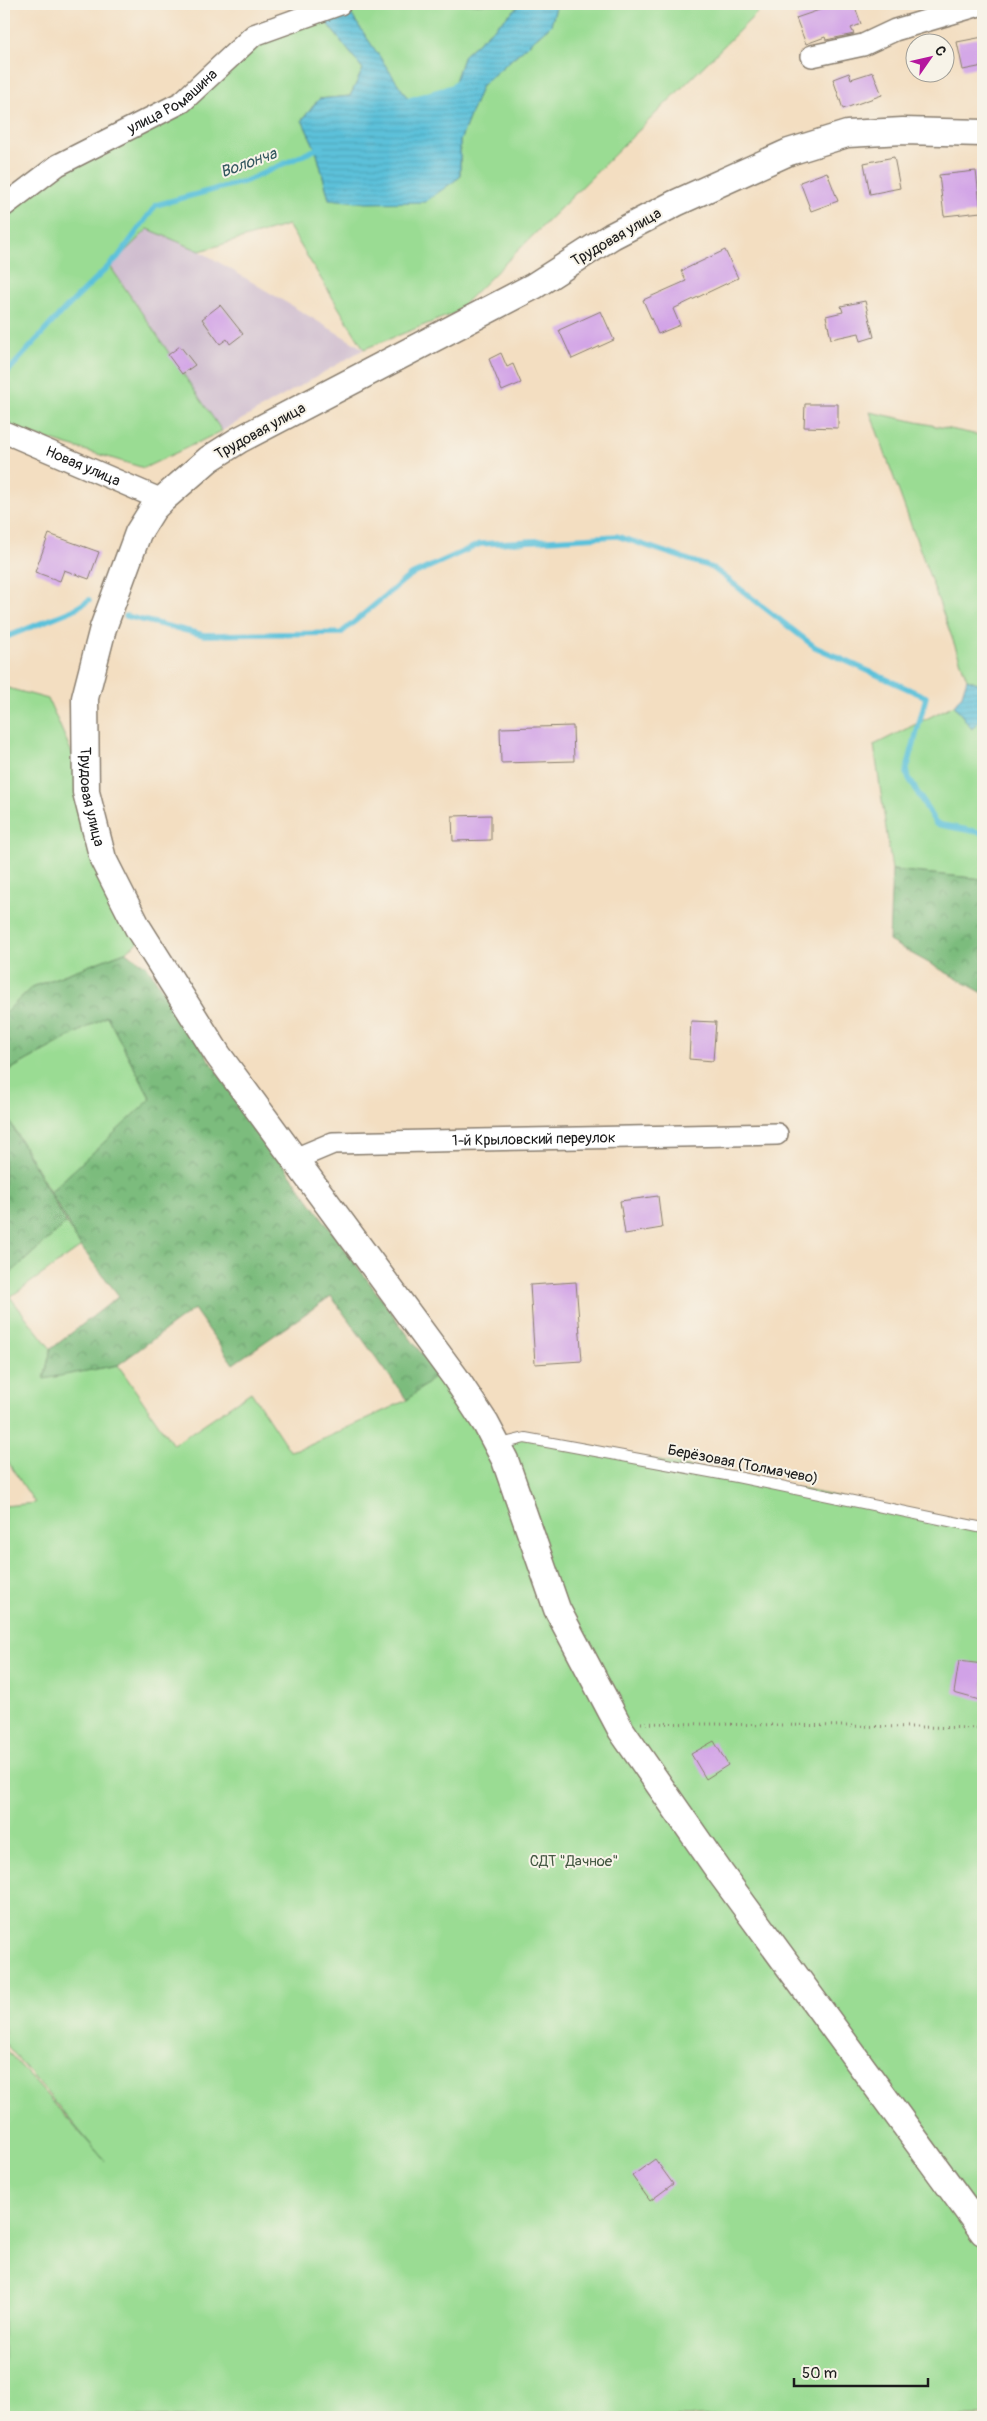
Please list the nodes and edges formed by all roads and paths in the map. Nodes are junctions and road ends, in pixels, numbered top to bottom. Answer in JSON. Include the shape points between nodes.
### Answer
{"nodes":[{"id":1,"x":340,"y":4,"type":"edge"},
{"id":2,"x":983,"y":4,"type":"edge"},
{"id":3,"x":812,"y":56,"type":"dead end"},
{"id":4,"x":983,"y":133,"type":"edge"},
{"id":5,"x":4,"y":206,"type":"edge"},
{"id":6,"x":4,"y":432,"type":"edge"},
{"id":7,"x":162,"y":500,"type":"junction"},
{"id":8,"x":778,"y":1134,"type":"dead end"},
{"id":9,"x":294,"y":1159,"type":"junction"},
{"id":10,"x":497,"y":1445,"type":"junction"},
{"id":11,"x":983,"y":1528,"type":"edge"},
{"id":12,"x":983,"y":1728,"type":"edge"},
{"id":13,"x":622,"y":1731,"type":"junction"},
{"id":14,"x":983,"y":2232,"type":"edge"}],
"edges":[{"from":1,"to":5,"type":"street","name":"улица Ромашина","via":[[254,35],[182,102],[58,165]]},
{"from":2,"to":3,"type":"street","via":[[894,30],[863,45]]},
{"from":4,"to":7,"type":"street","name":"Трудовая улица","via":[[903,131],[847,134],[788,152],[620,232],[534,286],[239,440],[209,459]]},
{"from":6,"to":7,"type":"street","name":"Новая улица"},
{"from":7,"to":9,"type":"street","name":"Трудовая улица","via":[[138,533],[103,628],[85,698],[86,792],[103,859],[138,928],[218,1055]]},
{"from":8,"to":9,"type":"street","name":"1-й Крыловский переулок","via":[[334,1143]]},
{"from":9,"to":10,"type":"street","name":"Трудовая улица","via":[[458,1381]]},
{"from":10,"to":11,"type":"lane","name":"Берёзовая (Толмачево)","via":[[525,1438],[737,1477]]},
{"from":10,"to":13,"type":"street","name":"Трудовая улица","via":[[514,1481],[557,1609]]},
{"from":12,"to":13,"type":"path","via":[[643,1722]]},
{"from":13,"to":14,"type":"street","name":"Трудовая улица","via":[[727,1882]]}]}
